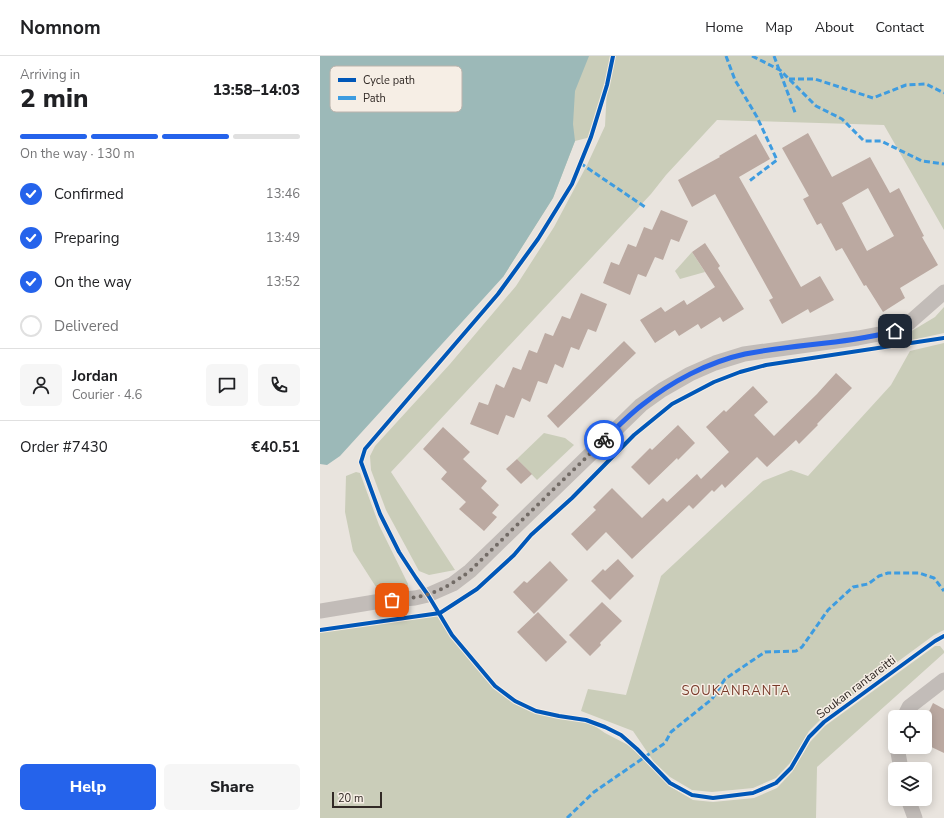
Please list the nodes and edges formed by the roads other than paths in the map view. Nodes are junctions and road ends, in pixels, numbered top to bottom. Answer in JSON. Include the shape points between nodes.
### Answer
{"nodes":[{"id":1,"x":944,"y":292,"type":"edge"},
{"id":2,"x":320,"y":611,"type":"edge"},
{"id":3,"x":944,"y":680,"type":"edge"},
{"id":4,"x":908,"y":710,"type":"edge"},
{"id":5,"x":911,"y":806,"type":"edge"},
{"id":6,"x":915,"y":818,"type":"edge"}],
"edges":[{"from":1,"to":2,"type":"street","via":[[910,322],[895,331],[744,354],[690,374],[641,405],[487,555],[453,584],[415,598]]},
{"from":3,"to":4,"type":"street"},
{"from":5,"to":6,"type":"street"}]}
